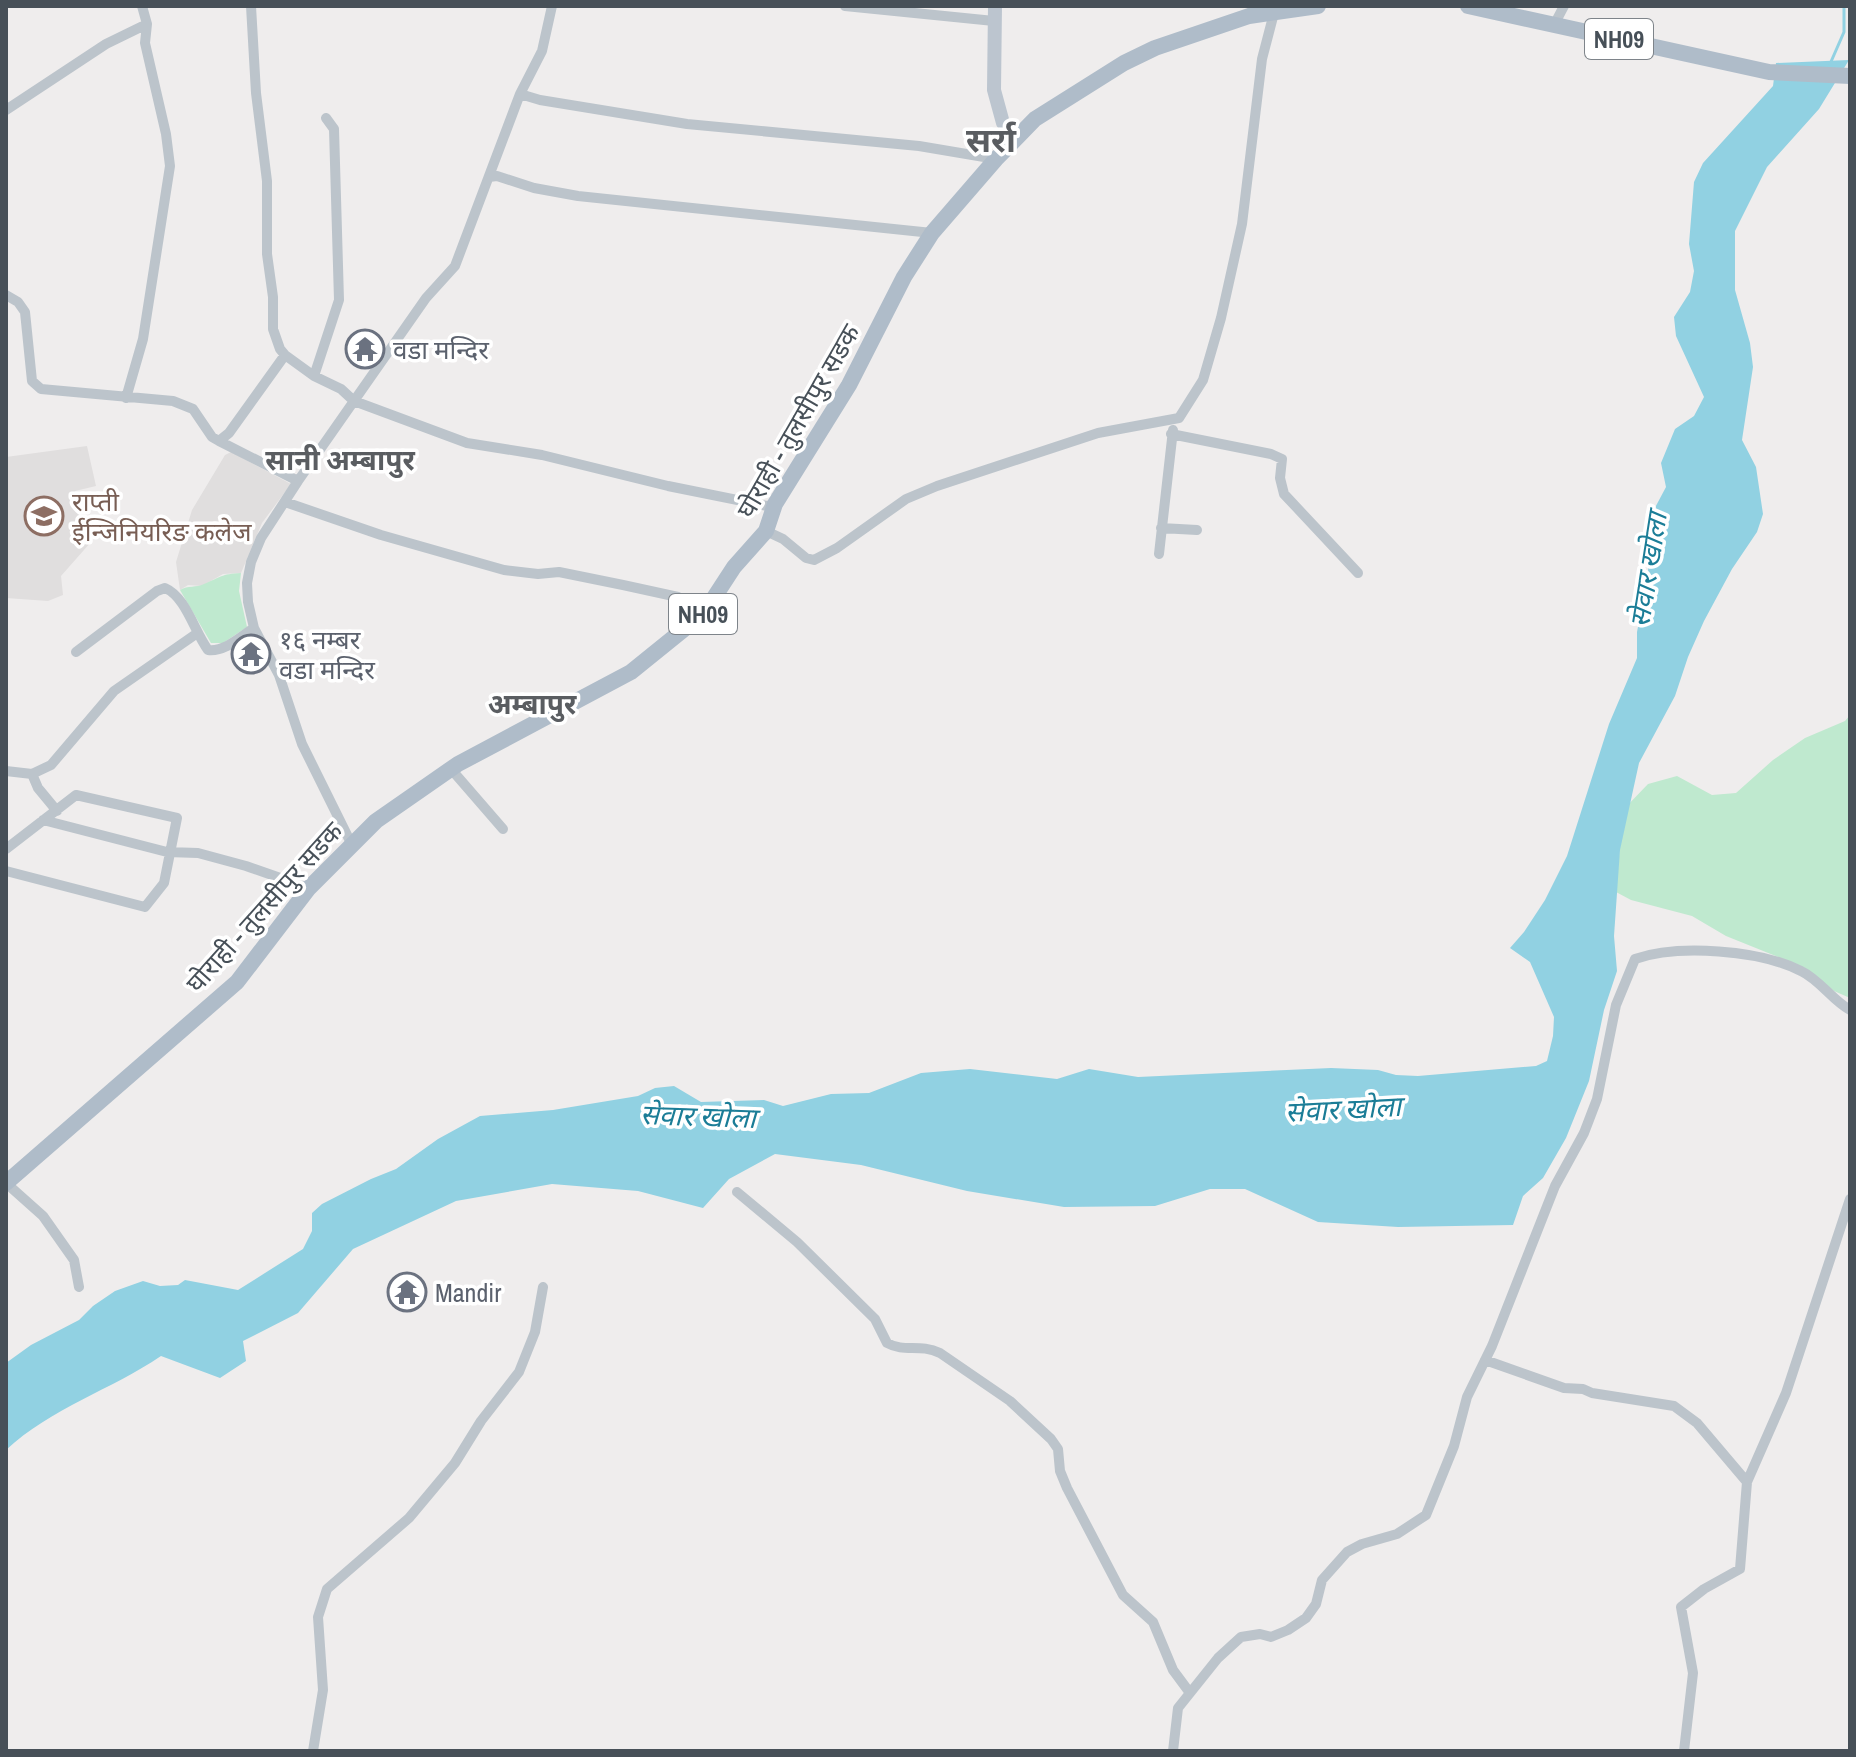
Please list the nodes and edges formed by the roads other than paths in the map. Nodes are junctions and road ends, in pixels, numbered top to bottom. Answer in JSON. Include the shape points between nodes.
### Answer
{"nodes":[{"id":1,"x":142,"y":6,"type":"edge"},
{"id":2,"x":251,"y":6,"type":"edge"},
{"id":3,"x":552,"y":6,"type":"edge"},
{"id":4,"x":845,"y":6,"type":"edge"},
{"id":5,"x":1318,"y":6,"type":"edge"},
{"id":6,"x":1468,"y":6,"type":"edge"},
{"id":7,"x":1564,"y":6,"type":"edge"},
{"id":8,"x":1278,"y":10,"type":"edge"},
{"id":9,"x":994,"y":14,"type":"edge"},
{"id":10,"x":147,"y":24,"type":"junction"},
{"id":11,"x":1554,"y":25,"type":"junction"},
{"id":12,"x":1850,"y":76,"type":"edge"},
{"id":13,"x":520,"y":94,"type":"junction"},
{"id":14,"x":6,"y":110,"type":"edge"},
{"id":15,"x":326,"y":118,"type":"dead end"},
{"id":16,"x":1015,"y":138,"type":"junction"},
{"id":17,"x":996,"y":159,"type":"junction"},
{"id":18,"x":489,"y":177,"type":"junction"},
{"id":19,"x":932,"y":233,"type":"junction"},
{"id":20,"x":6,"y":295,"type":"edge"},
{"id":21,"x":285,"y":355,"type":"junction"},
{"id":22,"x":314,"y":376,"type":"junction"},
{"id":23,"x":126,"y":398,"type":"junction"},
{"id":24,"x":354,"y":401,"type":"junction"},
{"id":25,"x":1179,"y":418,"type":"junction"},
{"id":26,"x":1171,"y":434,"type":"junction"},
{"id":27,"x":219,"y":441,"type":"junction"},
{"id":28,"x":298,"y":481,"type":"junction"},
{"id":29,"x":285,"y":502,"type":"junction"},
{"id":30,"x":775,"y":504,"type":"junction"},
{"id":31,"x":1161,"y":528,"type":"junction"},
{"id":32,"x":1197,"y":530,"type":"dead end"},
{"id":33,"x":766,"y":531,"type":"junction"},
{"id":34,"x":1159,"y":554,"type":"dead end"},
{"id":35,"x":1358,"y":573,"type":"dead end"},
{"id":36,"x":704,"y":613,"type":"junction"},
{"id":37,"x":254,"y":628,"type":"junction"},
{"id":38,"x":196,"y":634,"type":"junction"},
{"id":39,"x":76,"y":652,"type":"dead end"},
{"id":40,"x":451,"y":769,"type":"junction"},
{"id":41,"x":6,"y":771,"type":"edge"},
{"id":42,"x":32,"y":774,"type":"junction"},
{"id":43,"x":57,"y":811,"type":"junction"},
{"id":44,"x":43,"y":820,"type":"junction"},
{"id":45,"x":503,"y":829,"type":"dead end"},
{"id":46,"x":351,"y":843,"type":"junction"},
{"id":47,"x":6,"y":849,"type":"edge"},
{"id":48,"x":172,"y":852,"type":"junction"},
{"id":49,"x":6,"y":871,"type":"edge"},
{"id":50,"x":309,"y":888,"type":"junction"},
{"id":51,"x":1850,"y":1010,"type":"edge"},
{"id":52,"x":6,"y":1183,"type":"edge"},
{"id":53,"x":737,"y":1192,"type":"dead end"},
{"id":54,"x":1850,"y":1199,"type":"edge"},
{"id":55,"x":79,"y":1287,"type":"dead end"},
{"id":56,"x":543,"y":1287,"type":"dead end"},
{"id":57,"x":1485,"y":1360,"type":"junction"},
{"id":58,"x":1747,"y":1482,"type":"junction"},
{"id":59,"x":1190,"y":1693,"type":"junction"},
{"id":60,"x":313,"y":1751,"type":"edge"},
{"id":61,"x":1173,"y":1751,"type":"edge"},
{"id":62,"x":1684,"y":1751,"type":"edge"}],
"edges":[{"from":1,"to":10,"type":"street"},
{"from":2,"to":21,"type":"street","via":[[267,181],[273,329]]},
{"from":3,"to":13,"type":"street","via":[[542,51]]},
{"from":4,"to":9,"type":"street"},
{"from":5,"to":8,"type":"main road","name":"घोराही - तुलसीपुर सडक","number":"NH09"},
{"from":6,"to":11,"type":"main road","number":"NH09"},
{"from":7,"to":11,"type":"street"},
{"from":8,"to":16,"type":"main road","name":"घोराही - तुलसीपुर सडक","number":"NH09","via":[[1216,26],[1135,58],[1065,98]]},
{"from":8,"to":25,"type":"street","via":[[1262,59],[1242,224],[1221,318],[1203,380]]},
{"from":9,"to":16,"type":"street","via":[[994,90],[1003,123]]},
{"from":10,"to":14,"type":"street","via":[[106,44]]},
{"from":10,"to":23,"type":"street","via":[[145,43],[170,166],[143,339]]},
{"from":11,"to":12,"type":"main road","number":"NH09","via":[[1769,72]]},
{"from":13,"to":17,"type":"street","via":[[687,124],[919,146]]},
{"from":13,"to":18,"type":"street"},
{"from":15,"to":22,"type":"street","via":[[334,129],[339,300]]},
{"from":16,"to":17,"type":"main road","name":"घोराही - तुलसीपुर सडक","number":"NH09"},
{"from":17,"to":19,"type":"main road","name":"घोराही - तुलसीपुर सडक","number":"NH09"},
{"from":18,"to":19,"type":"street","via":[[578,196]]},
{"from":18,"to":24,"type":"street","via":[[455,266],[426,298]]},
{"from":19,"to":30,"type":"main road","name":"घोराही - तुलसीपुर सडक","number":"NH09","via":[[849,385]]},
{"from":20,"to":23,"type":"street","via":[[25,312],[32,381],[41,389]]},
{"from":21,"to":22,"type":"street"},
{"from":21,"to":27,"type":"street"},
{"from":22,"to":24,"type":"street"},
{"from":23,"to":27,"type":"street","via":[[173,401],[193,409]]},
{"from":24,"to":28,"type":"street"},
{"from":24,"to":30,"type":"street","via":[[467,443]]},
{"from":25,"to":26,"type":"street"},
{"from":25,"to":33,"type":"street","via":[[1098,433],[916,495],[814,560]]},
{"from":26,"to":31,"type":"street"},
{"from":26,"to":35,"type":"street","via":[[1282,459],[1284,494]]},
{"from":27,"to":28,"type":"street"},
{"from":28,"to":29,"type":"street"},
{"from":29,"to":36,"type":"street","via":[[504,570],[559,572],[623,585],[678,597]]},
{"from":29,"to":37,"type":"street","via":[[251,562],[247,583]]},
{"from":30,"to":33,"type":"main road","name":"घोराही - तुलसीपुर सडक","number":"NH09"},
{"from":31,"to":32,"type":"street"},
{"from":31,"to":34,"type":"street"},
{"from":33,"to":36,"type":"main road","name":"घोराही - तुलसीपुर सडक","number":"NH09"},
{"from":36,"to":40,"type":"main road","name":"घोराही - तुलसीपुर सडक","number":"NH09","via":[[631,672]]},
{"from":37,"to":38,"type":"street","via":[[214,651]]},
{"from":37,"to":46,"type":"street"},
{"from":38,"to":39,"type":"street","via":[[177,595],[165,588]]},
{"from":38,"to":42,"type":"street","via":[[114,691],[51,765]]},
{"from":40,"to":45,"type":"street"},
{"from":40,"to":46,"type":"main road","name":"घोराही - तुलसीपुर सडक","number":"NH09"},
{"from":41,"to":42,"type":"street"},
{"from":42,"to":43,"type":"street"},
{"from":43,"to":44,"type":"street"},
{"from":43,"to":48,"type":"street","via":[[76,795],[177,818]]},
{"from":44,"to":47,"type":"street"},
{"from":44,"to":48,"type":"street"},
{"from":46,"to":50,"type":"main road","name":"घोराही - तुलसीपुर सडक","number":"NH09"},
{"from":48,"to":49,"type":"street","via":[[164,883],[145,907]]},
{"from":48,"to":50,"type":"street","via":[[198,853]]},
{"from":50,"to":52,"type":"main road","name":"घोराही - तुलसीपुर सडक","number":"NH09","via":[[237,982]]},
{"from":51,"to":57,"type":"street","via":[[1803,971],[1761,957],[1653,952],[1635,959],[1616,1005],[1597,1099],[1555,1186]]},
{"from":52,"to":55,"type":"street","via":[[43,1216],[74,1260]]},
{"from":53,"to":59,"type":"street","via":[[875,1319],[887,1343],[940,1353],[1010,1401],[1051,1439],[1067,1488],[1123,1595],[1153,1622],[1173,1670]]},
{"from":54,"to":58,"type":"street","via":[[1786,1393]]},
{"from":56,"to":60,"type":"street","via":[[535,1332],[519,1372],[455,1463],[409,1518],[327,1589],[318,1617],[323,1690]]},
{"from":57,"to":58,"type":"street","via":[[1564,1388],[1674,1406],[1697,1423]]},
{"from":57,"to":59,"type":"street","via":[[1426,1515],[1397,1534],[1347,1552],[1322,1580],[1306,1618],[1271,1637],[1241,1637]]},
{"from":58,"to":62,"type":"street","via":[[1740,1569],[1681,1607],[1693,1673]]},
{"from":59,"to":61,"type":"street","via":[[1178,1708]]}]}
